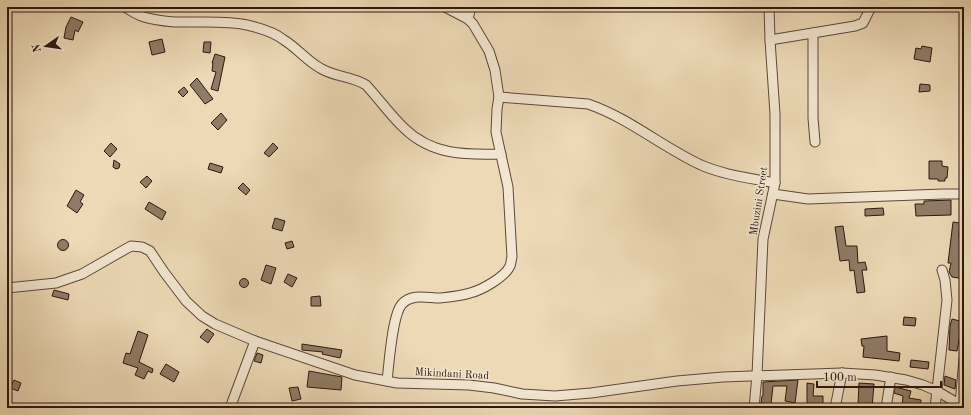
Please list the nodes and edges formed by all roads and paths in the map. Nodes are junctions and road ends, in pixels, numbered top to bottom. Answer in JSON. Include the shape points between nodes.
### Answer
{"nodes":[{"id":1,"x":125,"y":7,"type":"edge"},
{"id":2,"x":445,"y":7,"type":"edge"},
{"id":3,"x":472,"y":7,"type":"edge"},
{"id":4,"x":770,"y":7,"type":"edge"},
{"id":5,"x":871,"y":7,"type":"edge"},
{"id":6,"x":468,"y":19,"type":"junction"},
{"id":7,"x":813,"y":33,"type":"junction"},
{"id":8,"x":770,"y":40,"type":"junction"},
{"id":9,"x":499,"y":97,"type":"junction"},
{"id":10,"x":815,"y":142,"type":"dead end"},
{"id":11,"x":501,"y":154,"type":"junction"},
{"id":12,"x":775,"y":183,"type":"junction"},
{"id":13,"x":773,"y":194,"type":"junction"},
{"id":14,"x":964,"y":194,"type":"edge"},
{"id":15,"x":942,"y":270,"type":"dead end"},
{"id":16,"x":7,"y":288,"type":"edge"},
{"id":17,"x":255,"y":341,"type":"junction"},
{"id":18,"x":964,"y":359,"type":"edge"},
{"id":19,"x":842,"y":373,"type":"junction"},
{"id":20,"x":757,"y":375,"type":"junction"},
{"id":21,"x":891,"y":377,"type":"junction"},
{"id":22,"x":387,"y":381,"type":"junction"},
{"id":23,"x":937,"y":391,"type":"junction"},
{"id":24,"x":962,"y":406,"type":"edge"},
{"id":25,"x":230,"y":408,"type":"edge"},
{"id":26,"x":754,"y":408,"type":"edge"},
{"id":27,"x":835,"y":408,"type":"edge"},
{"id":28,"x":886,"y":408,"type":"edge"},
{"id":29,"x":935,"y":408,"type":"edge"}],
"edges":[{"from":1,"to":11,"type":"street","via":[[153,19],[228,22],[268,31],[284,39],[329,73],[366,85],[405,130],[428,146],[470,155]]},
{"from":2,"to":6,"type":"street"},
{"from":3,"to":6,"type":"street"},
{"from":4,"to":8,"type":"street","name":"Mbuzini Street"},
{"from":5,"to":7,"type":"street","via":[[860,25]]},
{"from":6,"to":9,"type":"street","via":[[488,52],[495,70]]},
{"from":7,"to":8,"type":"street"},
{"from":7,"to":10,"type":"street"},
{"from":8,"to":12,"type":"street","name":"Mbuzini Street"},
{"from":9,"to":11,"type":"street","via":[[496,132]]},
{"from":9,"to":12,"type":"street","via":[[588,104],[633,125],[701,165]]},
{"from":11,"to":22,"type":"street","via":[[510,206],[510,266],[505,274],[471,293],[439,298],[416,297],[402,304],[395,324]]},
{"from":12,"to":13,"type":"street","name":"Mbuzini Street"},
{"from":13,"to":14,"type":"street","via":[[808,199]]},
{"from":13,"to":20,"type":"street","name":"Mbuzini Street","via":[[763,239]]},
{"from":15,"to":23,"type":"street","via":[[946,280],[947,300]]},
{"from":16,"to":17,"type":"street","name":"Mikindani Road","via":[[56,283],[82,274],[131,246],[142,247],[150,251],[186,302],[202,316]]},
{"from":17,"to":22,"type":"street","name":"Mikindani Road","via":[[355,375]]},
{"from":17,"to":25,"type":"street"},
{"from":18,"to":24,"type":"street"},
{"from":19,"to":20,"type":"street","name":"Mikindani Road"},
{"from":19,"to":21,"type":"street","name":"Mikindani Road"},
{"from":19,"to":27,"type":"street"},
{"from":20,"to":22,"type":"street","name":"Mikindani Road","via":[[677,381],[554,396],[522,394],[469,385]]},
{"from":20,"to":26,"type":"street","name":"Mbuzini Street"},
{"from":21,"to":23,"type":"street","name":"Mikindani Road"},
{"from":21,"to":28,"type":"street"},
{"from":23,"to":24,"type":"street","name":"Mikindani Road"},
{"from":23,"to":29,"type":"street"}]}
